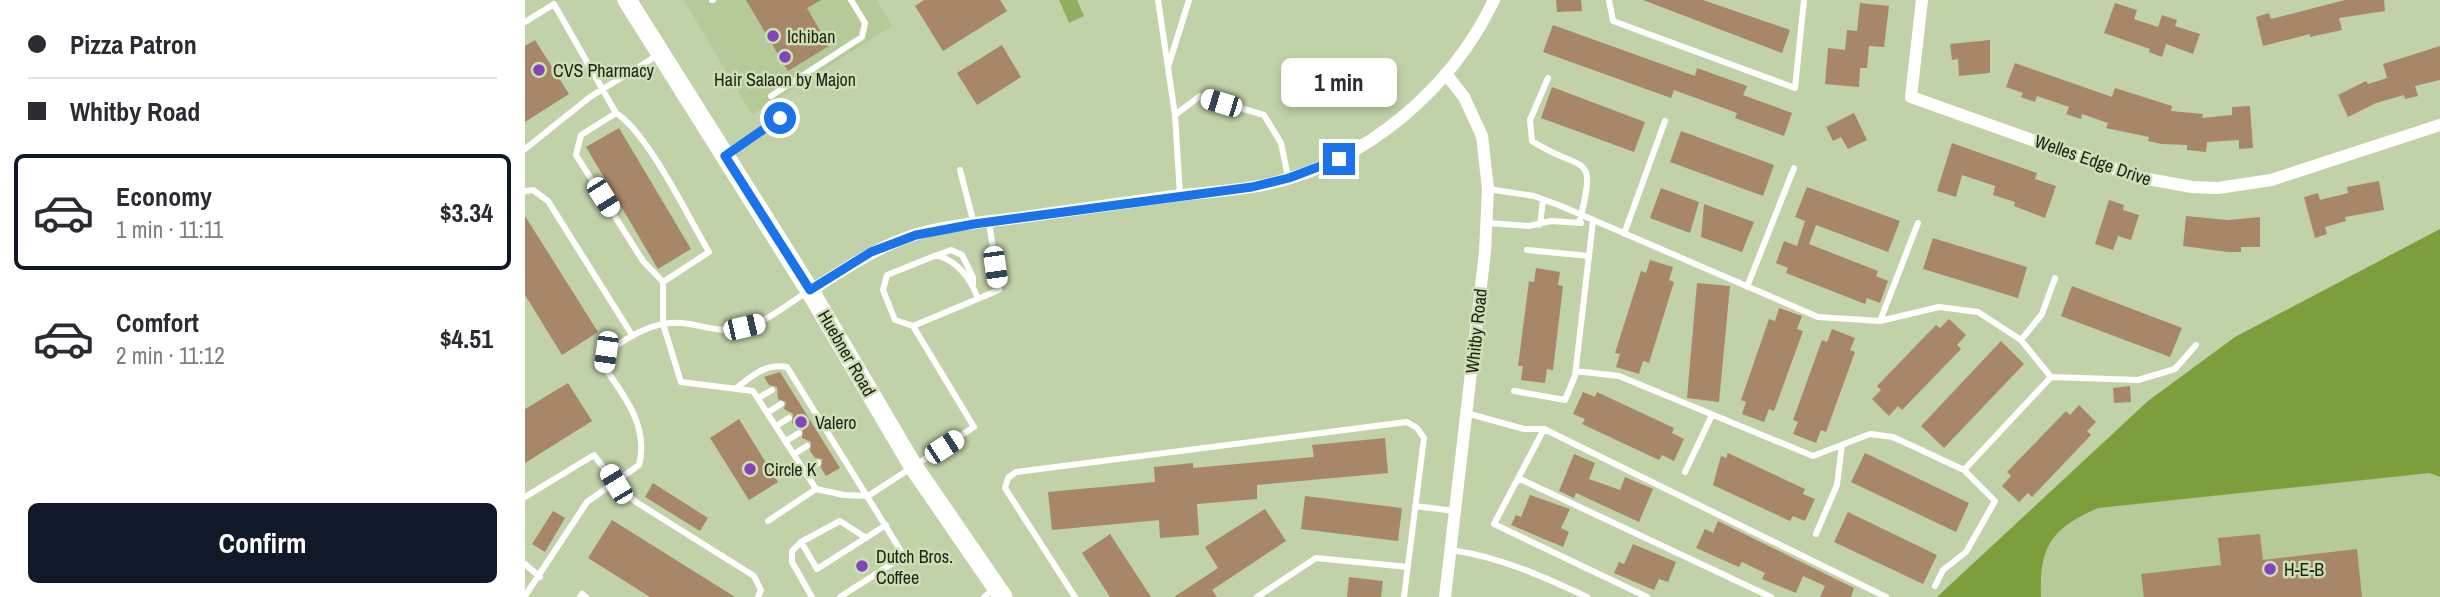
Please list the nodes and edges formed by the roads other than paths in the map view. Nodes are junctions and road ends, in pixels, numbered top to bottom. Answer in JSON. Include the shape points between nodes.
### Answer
{"nodes":[{"id":1,"x":627,"y":0,"type":"edge"},
{"id":2,"x":851,"y":0,"type":"edge"},
{"id":3,"x":1158,"y":0,"type":"edge"},
{"id":4,"x":1189,"y":0,"type":"edge"},
{"id":5,"x":1495,"y":0,"type":"edge"},
{"id":6,"x":1609,"y":0,"type":"edge"},
{"id":7,"x":1804,"y":0,"type":"edge"},
{"id":8,"x":1922,"y":0,"type":"edge"},
{"id":9,"x":525,"y":22,"type":"edge"},
{"id":10,"x":660,"y":54,"type":"junction"},
{"id":11,"x":1168,"y":66,"type":"junction"},
{"id":12,"x":1446,"y":74,"type":"junction"},
{"id":13,"x":1548,"y":78,"type":"dead end"},
{"id":14,"x":602,"y":89,"type":"junction"},
{"id":15,"x":771,"y":96,"type":"dead end"},
{"id":16,"x":616,"y":113,"type":"junction"},
{"id":17,"x":1175,"y":115,"type":"junction"},
{"id":18,"x":780,"y":118,"type":"dead end"},
{"id":19,"x":1665,"y":121,"type":"dead end"},
{"id":20,"x":2440,"y":125,"type":"edge"},
{"id":21,"x":525,"y":149,"type":"edge"},
{"id":22,"x":725,"y":156,"type":"junction"},
{"id":23,"x":1794,"y":168,"type":"dead end"},
{"id":24,"x":960,"y":170,"type":"dead end"},
{"id":25,"x":1289,"y":178,"type":"junction"},
{"id":26,"x":1488,"y":189,"type":"junction"},
{"id":27,"x":525,"y":191,"type":"edge"},
{"id":28,"x":1180,"y":195,"type":"junction"},
{"id":29,"x":1543,"y":200,"type":"junction"},
{"id":30,"x":1580,"y":219,"type":"junction"},
{"id":31,"x":1593,"y":221,"type":"junction"},
{"id":32,"x":989,"y":222,"type":"junction"},
{"id":33,"x":1918,"y":222,"type":"dead end"},
{"id":34,"x":1487,"y":223,"type":"junction"},
{"id":35,"x":974,"y":224,"type":"junction"},
{"id":36,"x":1540,"y":225,"type":"junction"},
{"id":37,"x":1624,"y":234,"type":"junction"},
{"id":38,"x":1527,"y":250,"type":"dead end"},
{"id":39,"x":937,"y":256,"type":"junction"},
{"id":40,"x":1589,"y":256,"type":"junction"},
{"id":41,"x":2055,"y":278,"type":"dead end"},
{"id":42,"x":663,"y":282,"type":"junction"},
{"id":43,"x":973,"y":284,"type":"junction"},
{"id":44,"x":1747,"y":287,"type":"junction"},
{"id":45,"x":810,"y":290,"type":"junction"},
{"id":46,"x":978,"y":299,"type":"junction"},
{"id":47,"x":1880,"y":321,"type":"junction"},
{"id":48,"x":663,"y":324,"type":"junction"},
{"id":49,"x":913,"y":326,"type":"junction"},
{"id":50,"x":632,"y":335,"type":"junction"},
{"id":51,"x":2021,"y":340,"type":"junction"},
{"id":52,"x":2196,"y":345,"type":"dead end"},
{"id":53,"x":1576,"y":371,"type":"junction"},
{"id":54,"x":2051,"y":377,"type":"junction"},
{"id":55,"x":794,"y":378,"type":"junction"},
{"id":56,"x":786,"y":382,"type":"dead end"},
{"id":57,"x":735,"y":389,"type":"junction"},
{"id":58,"x":772,"y":390,"type":"dead end"},
{"id":59,"x":1514,"y":391,"type":"dead end"},
{"id":60,"x":803,"y":392,"type":"junction"},
{"id":61,"x":795,"y":396,"type":"dead end"},
{"id":62,"x":758,"y":398,"type":"junction"},
{"id":63,"x":781,"y":404,"type":"dead end"},
{"id":64,"x":811,"y":406,"type":"junction"},
{"id":65,"x":804,"y":410,"type":"dead end"},
{"id":66,"x":767,"y":413,"type":"junction"},
{"id":67,"x":1466,"y":413,"type":"junction"},
{"id":68,"x":1712,"y":415,"type":"junction"},
{"id":69,"x":789,"y":418,"type":"dead end"},
{"id":70,"x":821,"y":421,"type":"junction"},
{"id":71,"x":813,"y":425,"type":"dead end"},
{"id":72,"x":776,"y":426,"type":"junction"},
{"id":73,"x":1543,"y":429,"type":"junction"},
{"id":74,"x":799,"y":433,"type":"dead end"},
{"id":75,"x":828,"y":433,"type":"junction"},
{"id":76,"x":821,"y":438,"type":"dead end"},
{"id":77,"x":786,"y":442,"type":"junction"},
{"id":78,"x":1842,"y":445,"type":"junction"},
{"id":79,"x":807,"y":446,"type":"dead end"},
{"id":80,"x":839,"y":450,"type":"junction"},
{"id":81,"x":794,"y":454,"type":"junction"},
{"id":82,"x":832,"y":455,"type":"dead end"},
{"id":83,"x":818,"y":463,"type":"dead end"},
{"id":84,"x":913,"y":466,"type":"junction"},
{"id":85,"x":1964,"y":470,"type":"junction"},
{"id":86,"x":805,"y":471,"type":"junction"},
{"id":87,"x":1685,"y":472,"type":"dead end"},
{"id":88,"x":1518,"y":478,"type":"junction"},
{"id":89,"x":616,"y":484,"type":"junction"},
{"id":90,"x":816,"y":489,"type":"junction"},
{"id":91,"x":868,"y":496,"type":"junction"},
{"id":92,"x":525,"y":497,"type":"edge"},
{"id":93,"x":1415,"y":506,"type":"junction"},
{"id":94,"x":1455,"y":511,"type":"junction"},
{"id":95,"x":768,"y":521,"type":"dead end"},
{"id":96,"x":886,"y":525,"type":"junction"},
{"id":97,"x":1816,"y":534,"type":"dead end"},
{"id":98,"x":866,"y":538,"type":"junction"},
{"id":99,"x":801,"y":542,"type":"junction"},
{"id":100,"x":1451,"y":550,"type":"junction"},
{"id":101,"x":525,"y":564,"type":"edge"},
{"id":102,"x":1408,"y":568,"type":"junction"},
{"id":103,"x":540,"y":577,"type":"junction"},
{"id":104,"x":1934,"y":586,"type":"dead end"},
{"id":105,"x":995,"y":593,"type":"edge"},
{"id":106,"x":525,"y":596,"type":"edge"},
{"id":107,"x":580,"y":597,"type":"edge"},
{"id":108,"x":586,"y":597,"type":"edge"},
{"id":109,"x":758,"y":597,"type":"edge"},
{"id":110,"x":812,"y":597,"type":"edge"},
{"id":111,"x":840,"y":597,"type":"edge"},
{"id":112,"x":1075,"y":597,"type":"edge"},
{"id":113,"x":1257,"y":597,"type":"edge"},
{"id":114,"x":1404,"y":597,"type":"edge"},
{"id":115,"x":1445,"y":597,"type":"edge"},
{"id":116,"x":1587,"y":597,"type":"edge"},
{"id":117,"x":1647,"y":597,"type":"edge"},
{"id":118,"x":1771,"y":597,"type":"edge"},
{"id":119,"x":1887,"y":597,"type":"edge"}],
"edges":[{"from":1,"to":10,"type":"main road","name":"Huebner Road"},
{"from":2,"to":15,"type":"lane","via":[[865,23],[862,37]]},
{"from":3,"to":11,"type":"lane"},
{"from":4,"to":11,"type":"lane"},
{"from":5,"to":12,"type":"street"},
{"from":6,"to":7,"type":"lane","via":[[1613,21],[1795,88]]},
{"from":8,"to":20,"type":"street","name":"Welles Edge Drive","via":[[1911,96],[2137,177],[2218,188],[2271,180]]},
{"from":9,"to":14,"type":"lane","via":[[554,4]]},
{"from":10,"to":14,"type":"lane"},
{"from":10,"to":22,"type":"main road","name":"Huebner Road"},
{"from":11,"to":17,"type":"lane"},
{"from":12,"to":25,"type":"street","via":[[1362,147]]},
{"from":12,"to":26,"type":"street","name":"Whitby Road","via":[[1479,127]]},
{"from":13,"to":30,"type":"lane","via":[[1530,120],[1532,141],[1580,163],[1588,173]]},
{"from":14,"to":16,"type":"lane"},
{"from":14,"to":21,"type":"lane"},
{"from":16,"to":42,"type":"lane","via":[[581,135],[576,155],[643,261]]},
{"from":16,"to":42,"type":"lane","via":[[628,121],[709,252]]},
{"from":17,"to":25,"type":"lane","via":[[1200,96],[1264,116],[1281,143]]},
{"from":17,"to":28,"type":"lane"},
{"from":18,"to":22,"type":"lane"},
{"from":19,"to":37,"type":"lane"},
{"from":22,"to":45,"type":"main road","name":"Huebner Road"},
{"from":23,"to":44,"type":"lane"},
{"from":24,"to":35,"type":"lane"},
{"from":25,"to":28,"type":"street","via":[[1235,190]]},
{"from":26,"to":29,"type":"lane"},
{"from":26,"to":34,"type":"street","name":"Whitby Road"},
{"from":27,"to":50,"type":"lane","via":[[533,190],[548,201]]},
{"from":28,"to":32,"type":"street"},
{"from":29,"to":30,"type":"lane"},
{"from":29,"to":36,"type":"lane"},
{"from":30,"to":31,"type":"lane"},
{"from":30,"to":36,"type":"lane"},
{"from":31,"to":37,"type":"lane"},
{"from":31,"to":40,"type":"lane"},
{"from":32,"to":35,"type":"street"},
{"from":32,"to":46,"type":"lane","via":[[999,290]]},
{"from":33,"to":47,"type":"lane"},
{"from":34,"to":36,"type":"lane"},
{"from":34,"to":67,"type":"street","name":"Whitby Road"},
{"from":35,"to":45,"type":"street","via":[[916,235],[871,252]]},
{"from":37,"to":44,"type":"lane"},
{"from":38,"to":40,"type":"lane"},
{"from":39,"to":43,"type":"lane","via":[[955,264]]},
{"from":39,"to":43,"type":"lane","via":[[951,250],[962,255]]},
{"from":39,"to":49,"type":"lane","via":[[887,275],[884,282],[895,320]]},
{"from":40,"to":53,"type":"lane"},
{"from":41,"to":51,"type":"lane","via":[[2042,314]]},
{"from":42,"to":48,"type":"lane"},
{"from":43,"to":46,"type":"lane"},
{"from":44,"to":47,"type":"lane","via":[[1818,317]]},
{"from":45,"to":48,"type":"lane","via":[[758,324],[730,330]]},
{"from":45,"to":84,"type":"main road","name":"Huebner Road"},
{"from":46,"to":49,"type":"lane"},
{"from":47,"to":51,"type":"lane","via":[[1939,307],[1977,312]]},
{"from":48,"to":50,"type":"lane"},
{"from":48,"to":57,"type":"lane","via":[[681,382]]},
{"from":49,"to":84,"type":"lane","via":[[974,428]]},
{"from":50,"to":89,"type":"lane","via":[[606,352],[604,367],[627,397],[642,437],[639,466]]},
{"from":51,"to":54,"type":"lane"},
{"from":52,"to":54,"type":"lane","via":[[2175,369],[2138,380]]},
{"from":53,"to":59,"type":"lane","via":[[1565,400]]},
{"from":53,"to":68,"type":"lane","via":[[1619,376]]},
{"from":54,"to":85,"type":"lane"},
{"from":55,"to":56,"type":"lane"},
{"from":55,"to":57,"type":"lane","via":[[787,367],[775,364]]},
{"from":55,"to":60,"type":"lane"},
{"from":57,"to":62,"type":"lane","via":[[754,391]]},
{"from":58,"to":62,"type":"lane"},
{"from":60,"to":61,"type":"lane"},
{"from":60,"to":64,"type":"lane"},
{"from":62,"to":66,"type":"lane"},
{"from":63,"to":66,"type":"lane"},
{"from":64,"to":65,"type":"lane"},
{"from":64,"to":70,"type":"lane"},
{"from":66,"to":72,"type":"lane"},
{"from":67,"to":73,"type":"lane","via":[[1524,429]]},
{"from":67,"to":94,"type":"street","name":"Whitby Road"},
{"from":68,"to":78,"type":"lane","via":[[1813,456]]},
{"from":68,"to":87,"type":"lane"},
{"from":69,"to":72,"type":"lane"},
{"from":70,"to":71,"type":"lane"},
{"from":70,"to":75,"type":"lane"},
{"from":72,"to":77,"type":"lane"},
{"from":73,"to":88,"type":"lane"},
{"from":73,"to":119,"type":"lane"},
{"from":74,"to":77,"type":"lane"},
{"from":75,"to":76,"type":"lane"},
{"from":75,"to":80,"type":"lane"},
{"from":77,"to":81,"type":"lane"},
{"from":78,"to":85,"type":"lane","via":[[1870,435],[1893,437]]},
{"from":78,"to":97,"type":"lane","via":[[1837,485]]},
{"from":79,"to":81,"type":"lane"},
{"from":80,"to":82,"type":"lane"},
{"from":80,"to":91,"type":"lane"},
{"from":81,"to":86,"type":"lane"},
{"from":83,"to":86,"type":"lane"},
{"from":84,"to":91,"type":"lane"},
{"from":84,"to":105,"type":"main road","name":"Huebner Road"},
{"from":85,"to":104,"type":"lane","via":[[1995,501],[1966,552],[1943,570]]},
{"from":86,"to":90,"type":"lane"},
{"from":88,"to":117,"type":"lane","via":[[1494,524]]},
{"from":88,"to":118,"type":"lane"},
{"from":89,"to":92,"type":"lane","via":[[594,455]]},
{"from":89,"to":103,"type":"lane","via":[[587,502]]},
{"from":89,"to":109,"type":"lane","via":[[636,502],[754,576],[761,590]]},
{"from":90,"to":91,"type":"lane"},
{"from":90,"to":95,"type":"lane"},
{"from":91,"to":96,"type":"lane"},
{"from":93,"to":94,"type":"lane"},
{"from":93,"to":102,"type":"lane"},
{"from":93,"to":112,"type":"lane","via":[[1424,438],[1407,422],[1016,472],[1005,488]]},
{"from":94,"to":100,"type":"street","name":"Whitby Road"},
{"from":96,"to":98,"type":"lane"},
{"from":96,"to":111,"type":"lane","via":[[904,556]]},
{"from":98,"to":99,"type":"lane","via":[[840,520]]},
{"from":98,"to":99,"type":"lane","via":[[817,569]]},
{"from":99,"to":110,"type":"lane","via":[[792,551],[792,562]]},
{"from":100,"to":115,"type":"street","name":"Whitby Road"},
{"from":100,"to":116,"type":"lane","via":[[1524,567]]},
{"from":101,"to":103,"type":"lane"},
{"from":102,"to":113,"type":"lane","via":[[1316,558]]},
{"from":102,"to":114,"type":"lane"},
{"from":103,"to":106,"type":"lane"},
{"from":107,"to":108,"type":"lane"}]}
